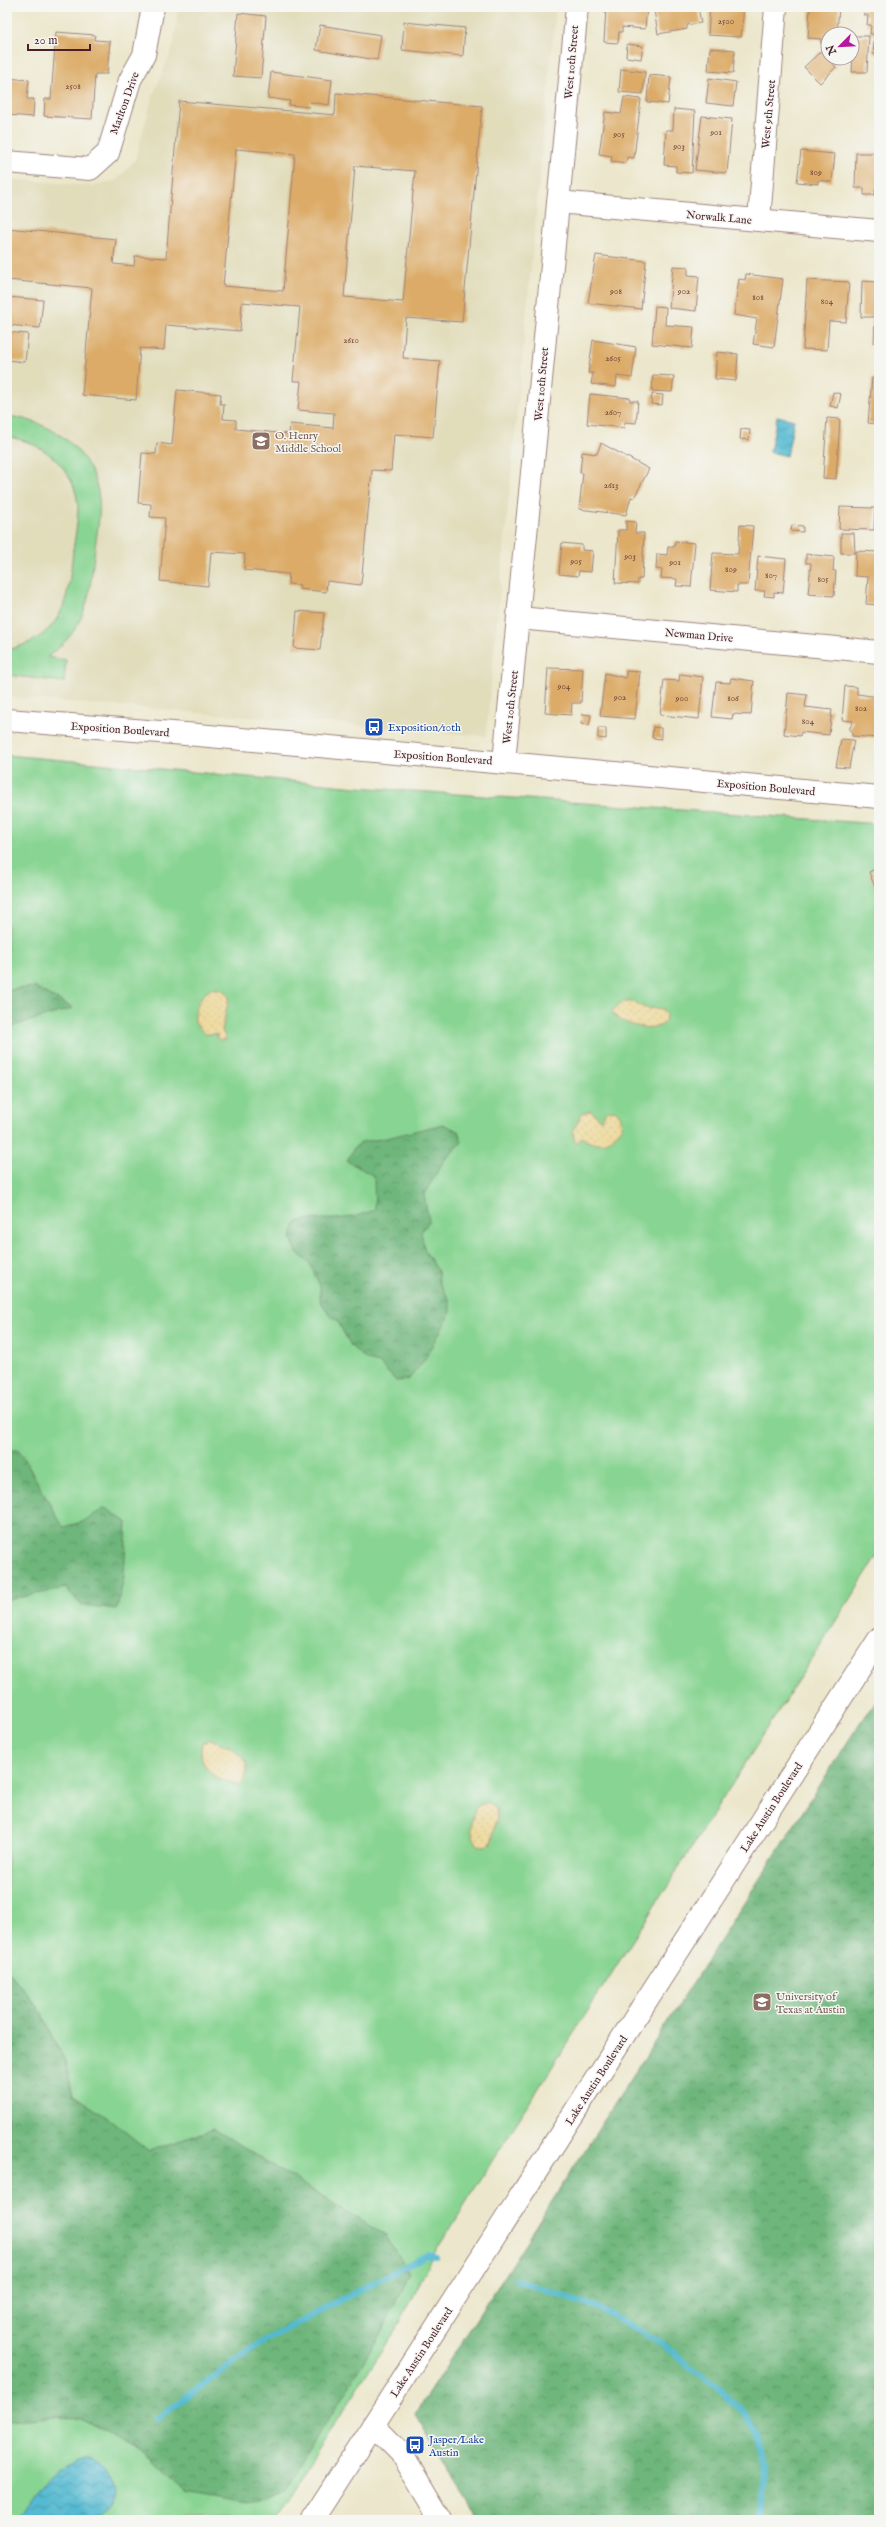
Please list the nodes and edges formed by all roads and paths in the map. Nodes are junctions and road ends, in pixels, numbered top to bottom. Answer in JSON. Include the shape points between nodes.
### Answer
{"nodes":[{"id":1,"x":153,"y":7,"type":"edge"},
{"id":2,"x":577,"y":7,"type":"edge"},
{"id":3,"x":776,"y":7,"type":"edge"},
{"id":4,"x":7,"y":162,"type":"edge"},
{"id":5,"x":558,"y":202,"type":"junction"},
{"id":6,"x":759,"y":220,"type":"junction"},
{"id":7,"x":879,"y":231,"type":"edge"},
{"id":8,"x":519,"y":618,"type":"junction"},
{"id":9,"x":879,"y":652,"type":"edge"},
{"id":10,"x":7,"y":720,"type":"edge"},
{"id":11,"x":504,"y":762,"type":"junction"},
{"id":12,"x":879,"y":798,"type":"edge"},
{"id":13,"x":879,"y":1639,"type":"edge"},
{"id":14,"x":373,"y":2425,"type":"junction"},
{"id":15,"x":312,"y":2520,"type":"edge"},
{"id":16,"x":441,"y":2520,"type":"edge"}],
"edges":[{"from":1,"to":4,"type":"street","name":"Marlton Drive","via":[[144,55],[130,80],[108,153],[90,169]]},
{"from":2,"to":5,"type":"street","name":"West 10th Street"},
{"from":3,"to":6,"type":"street","name":"West 9th Street"},
{"from":5,"to":6,"type":"street","name":"Norwalk Lane"},
{"from":5,"to":8,"type":"street","name":"West 10th Street"},
{"from":6,"to":7,"type":"street","name":"Norwalk Lane"},
{"from":8,"to":9,"type":"street","name":"Newman Drive"},
{"from":8,"to":11,"type":"street","name":"West 10th Street"},
{"from":10,"to":11,"type":"street","name":"Exposition Boulevard"},
{"from":11,"to":12,"type":"street","name":"Exposition Boulevard"},
{"from":13,"to":14,"type":"street","name":"Lake Austin Boulevard"},
{"from":14,"to":15,"type":"street","name":"Lake Austin Boulevard"},
{"from":14,"to":16,"type":"street","via":[[401,2453]]}]}
